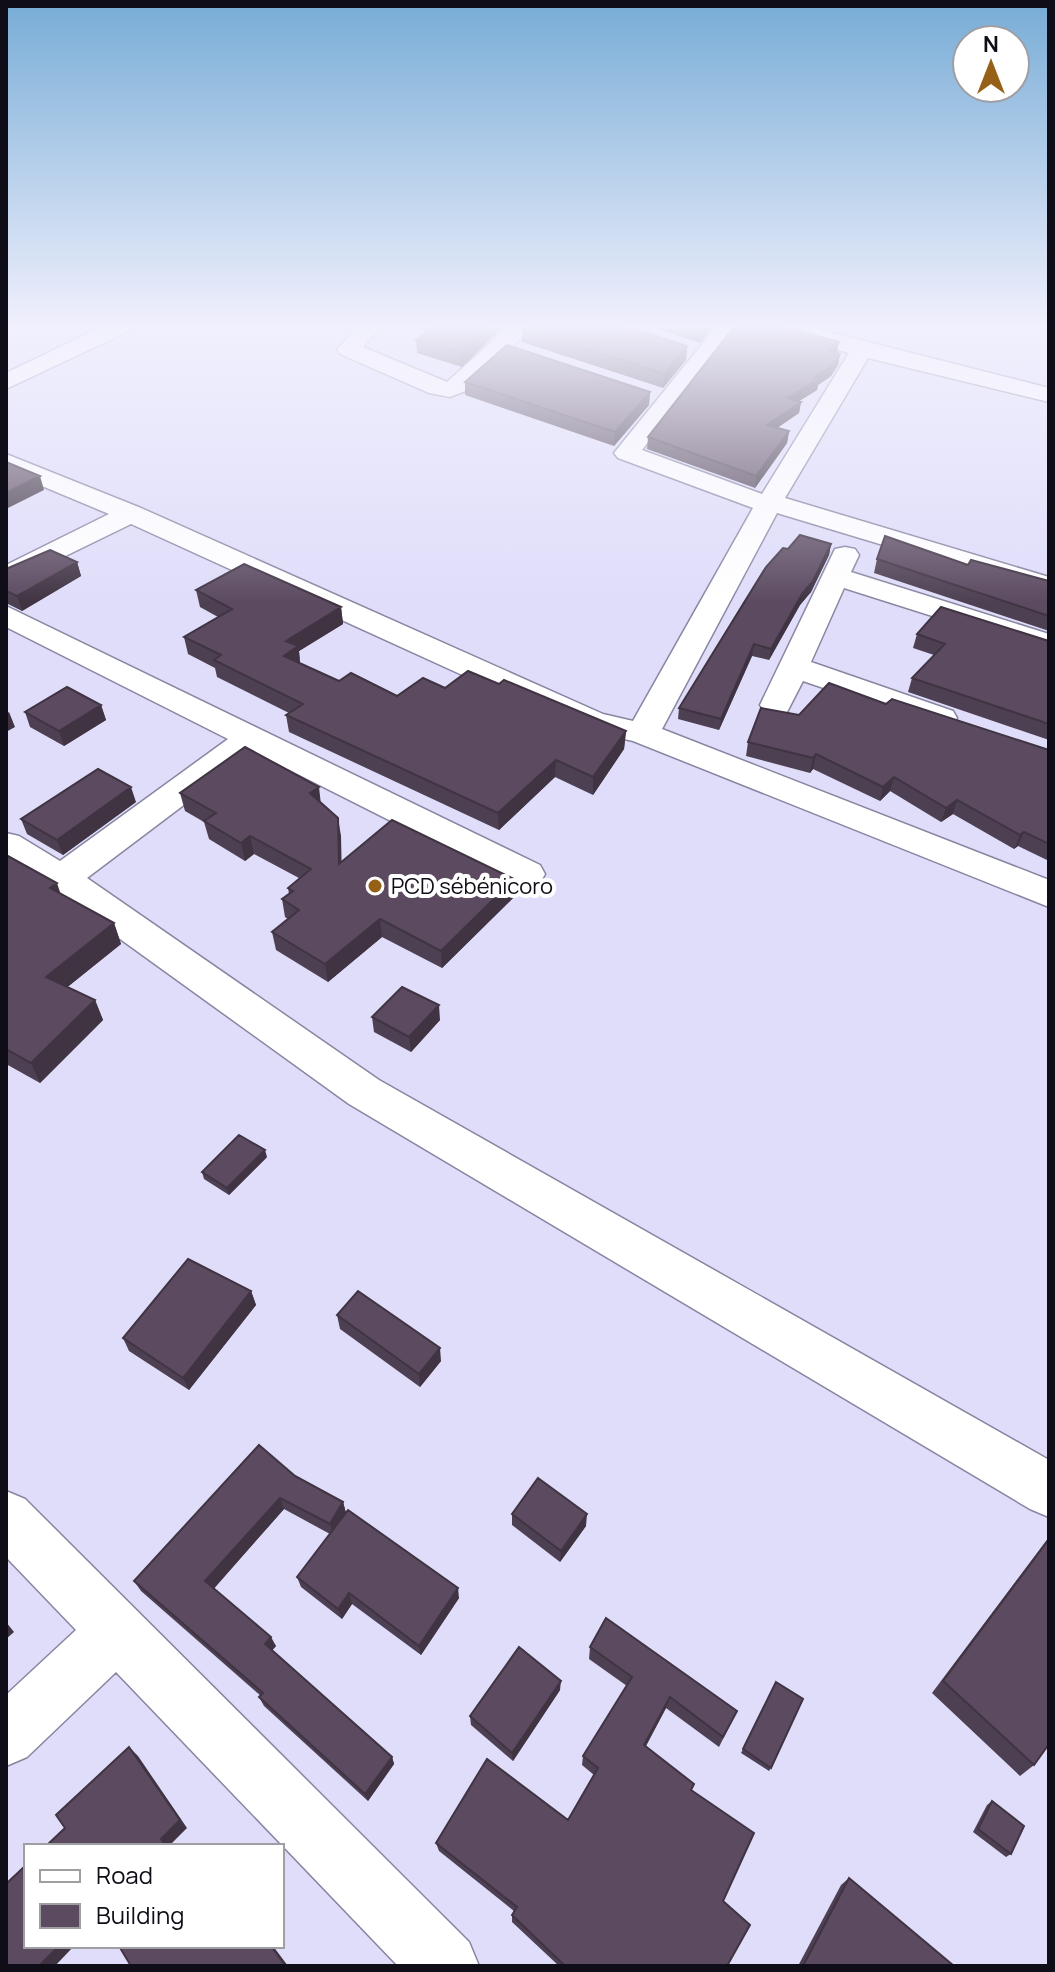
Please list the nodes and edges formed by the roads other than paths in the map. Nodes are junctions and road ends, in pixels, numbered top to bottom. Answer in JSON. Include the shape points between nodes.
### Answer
{"nodes":[{"id":1,"x":654,"y":419,"type":"edge"},
{"id":2,"x":825,"y":419,"type":"edge"},
{"id":3,"x":6,"y":462,"type":"edge"},
{"id":4,"x":769,"y":503,"type":"junction"},
{"id":5,"x":131,"y":514,"type":"junction"},
{"id":6,"x":6,"y":576,"type":"edge"},
{"id":7,"x":1049,"y":586,"type":"edge"},
{"id":8,"x":6,"y":615,"type":"edge"},
{"id":9,"x":1049,"y":644,"type":"edge"},
{"id":10,"x":794,"y":667,"type":"junction"},
{"id":11,"x":776,"y":705,"type":"dead end"},
{"id":12,"x":974,"y":729,"type":"edge"},
{"id":13,"x":643,"y":733,"type":"junction"},
{"id":14,"x":252,"y":737,"type":"junction"},
{"id":15,"x":6,"y":845,"type":"edge"},
{"id":16,"x":527,"y":874,"type":"dead end"},
{"id":17,"x":61,"y":878,"type":"junction"},
{"id":18,"x":1049,"y":894,"type":"edge"},
{"id":19,"x":1049,"y":1490,"type":"edge"},
{"id":20,"x":6,"y":1518,"type":"edge"},
{"id":21,"x":117,"y":1631,"type":"junction"},
{"id":22,"x":6,"y":1736,"type":"edge"},
{"id":23,"x":445,"y":1966,"type":"edge"}],
"edges":[{"from":1,"to":4,"type":"street","via":[[627,453]]},
{"from":2,"to":4,"type":"street"},
{"from":3,"to":5,"type":"street"},
{"from":4,"to":7,"type":"street"},
{"from":4,"to":13,"type":"street"},
{"from":5,"to":6,"type":"street"},
{"from":5,"to":13,"type":"street","via":[[593,722]]},
{"from":8,"to":14,"type":"street"},
{"from":9,"to":10,"type":"street","via":[[840,564]]},
{"from":10,"to":11,"type":"street"},
{"from":10,"to":12,"type":"street"},
{"from":13,"to":18,"type":"street"},
{"from":14,"to":16,"type":"street"},
{"from":14,"to":17,"type":"street"},
{"from":15,"to":17,"type":"street"},
{"from":17,"to":19,"type":"street","via":[[364,1092]]},
{"from":20,"to":21,"type":"street"},
{"from":21,"to":22,"type":"street"},
{"from":21,"to":23,"type":"street"}]}
